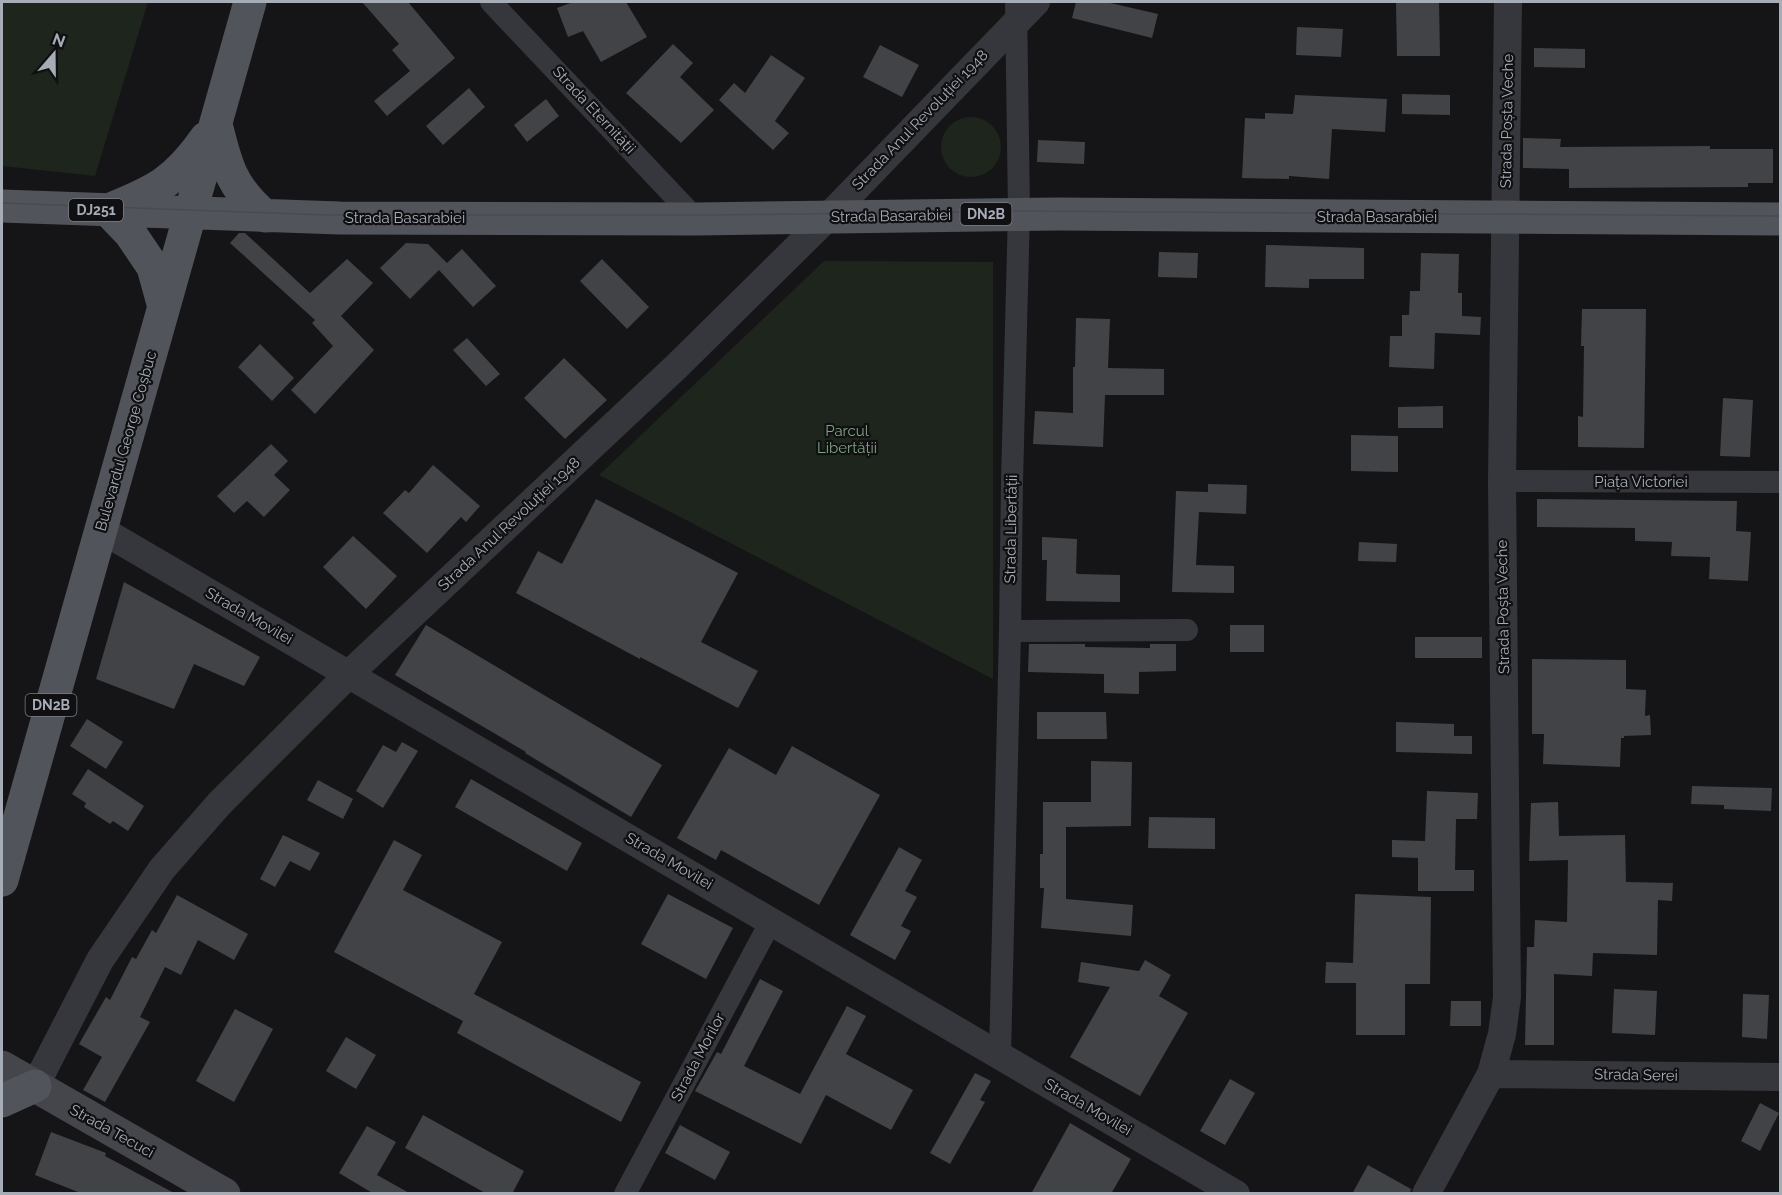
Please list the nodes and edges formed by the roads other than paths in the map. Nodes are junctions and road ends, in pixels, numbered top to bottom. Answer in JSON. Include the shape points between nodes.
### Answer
{"nodes":[{"id":1,"x":250,"y":2,"type":"edge"},
{"id":2,"x":491,"y":2,"type":"edge"},
{"id":3,"x":1508,"y":2,"type":"edge"},
{"id":4,"x":1023,"y":7,"type":"edge"},
{"id":5,"x":216,"y":124,"type":"junction"},
{"id":6,"x":2,"y":206,"type":"edge"},
{"id":7,"x":108,"y":210,"type":"junction"},
{"id":8,"x":191,"y":213,"type":"junction"},
{"id":9,"x":1019,"y":214,"type":"junction"},
{"id":10,"x":265,"y":216,"type":"junction"},
{"id":11,"x":827,"y":218,"type":"junction"},
{"id":12,"x":1505,"y":218,"type":"junction"},
{"id":13,"x":696,"y":219,"type":"junction"},
{"id":14,"x":1780,"y":219,"type":"edge"},
{"id":15,"x":164,"y":308,"type":"junction"},
{"id":16,"x":1502,"y":482,"type":"junction"},
{"id":17,"x":1780,"y":482,"type":"edge"},
{"id":18,"x":100,"y":529,"type":"junction"},
{"id":19,"x":1187,"y":630,"type":"dead end"},
{"id":20,"x":1010,"y":631,"type":"junction"},
{"id":21,"x":349,"y":674,"type":"junction"},
{"id":22,"x":2,"y":880,"type":"edge"},
{"id":23,"x":771,"y":921,"type":"junction"},
{"id":24,"x":1000,"y":1056,"type":"junction"},
{"id":25,"x":2,"y":1067,"type":"edge"},
{"id":26,"x":1491,"y":1074,"type":"junction"},
{"id":27,"x":1780,"y":1077,"type":"edge"},
{"id":28,"x":35,"y":1086,"type":"junction"},
{"id":29,"x":2,"y":1101,"type":"edge"},
{"id":30,"x":224,"y":1194,"type":"edge"},
{"id":31,"x":625,"y":1194,"type":"edge"},
{"id":32,"x":1236,"y":1194,"type":"edge"},
{"id":33,"x":1426,"y":1194,"type":"edge"}],
"edges":[{"from":1,"to":5,"type":"main road","name":"Bulevardul George Coșbuc"},
{"from":2,"to":13,"type":"street","name":"Strada Eternității"},
{"from":3,"to":12,"type":"street","name":"Strada Poșta Veche"},
{"from":4,"to":9,"type":"street","name":"Strada Libertății"},
{"from":4,"to":11,"type":"street","name":"Strada Anul Revoluției 1948"},
{"from":5,"to":7,"type":"main road","via":[[189,162],[171,179]]},
{"from":5,"to":8,"type":"main road","name":"Bulevardul George Coșbuc"},
{"from":5,"to":10,"type":"main road","via":[[234,183]]},
{"from":6,"to":7,"type":"main road","name":"Strada Basarabiei","number":"DJ251"},
{"from":7,"to":8,"type":"main road","name":"Strada Basarabiei","number":"DJ251"},
{"from":7,"to":15,"type":"main road","via":[[136,240],[153,267]]},
{"from":8,"to":10,"type":"main road","name":"Strada Basarabiei","number":"DN2B"},
{"from":8,"to":15,"type":"main road","name":"Bulevardul George Coșbuc","number":"DN2B"},
{"from":9,"to":11,"type":"main road","name":"Strada Basarabiei","number":"DN2B"},
{"from":9,"to":12,"type":"main road","name":"Strada Basarabiei","number":"DN2B"},
{"from":9,"to":20,"type":"street","name":"Strada Libertății"},
{"from":10,"to":13,"type":"main road","name":"Strada Basarabiei","number":"DN2B"},
{"from":11,"to":13,"type":"main road","name":"Strada Basarabiei","number":"DN2B"},
{"from":11,"to":21,"type":"street","name":"Strada Anul Revoluției 1948","via":[[677,366]]},
{"from":12,"to":14,"type":"main road","name":"Strada Basarabiei","number":"DN2B"},
{"from":12,"to":16,"type":"street","name":"Strada Poșta Veche"},
{"from":15,"to":18,"type":"main road","name":"Bulevardul George Coșbuc","number":"DN2B"},
{"from":16,"to":17,"type":"street","name":"Piața Victoriei"},
{"from":16,"to":26,"type":"street","name":"Strada Poșta Veche","via":[[1507,997]]},
{"from":18,"to":21,"type":"street","name":"Strada Movilei"},
{"from":18,"to":22,"type":"main road","name":"Bulevardul George Coșbuc","number":"DN2B"},
{"from":19,"to":20,"type":"street"},
{"from":20,"to":24,"type":"street","name":"Strada Libertății"},
{"from":21,"to":23,"type":"street","name":"Strada Movilei"},
{"from":21,"to":28,"type":"street","name":"Strada Anul Revoluției 1948","via":[[219,804],[162,869],[100,960]]},
{"from":23,"to":24,"type":"street","name":"Strada Movilei"},
{"from":23,"to":31,"type":"street","name":"Strada Morilor"},
{"from":24,"to":32,"type":"street","name":"Strada Movilei"},
{"from":25,"to":28,"type":"main road","name":"Strada Tecuci"},
{"from":26,"to":27,"type":"street","name":"Strada Serei"},
{"from":26,"to":33,"type":"street","name":"Strada Poșta Veche"},
{"from":28,"to":29,"type":"main road"},
{"from":28,"to":30,"type":"main road","name":"Strada Tecuci"}]}
